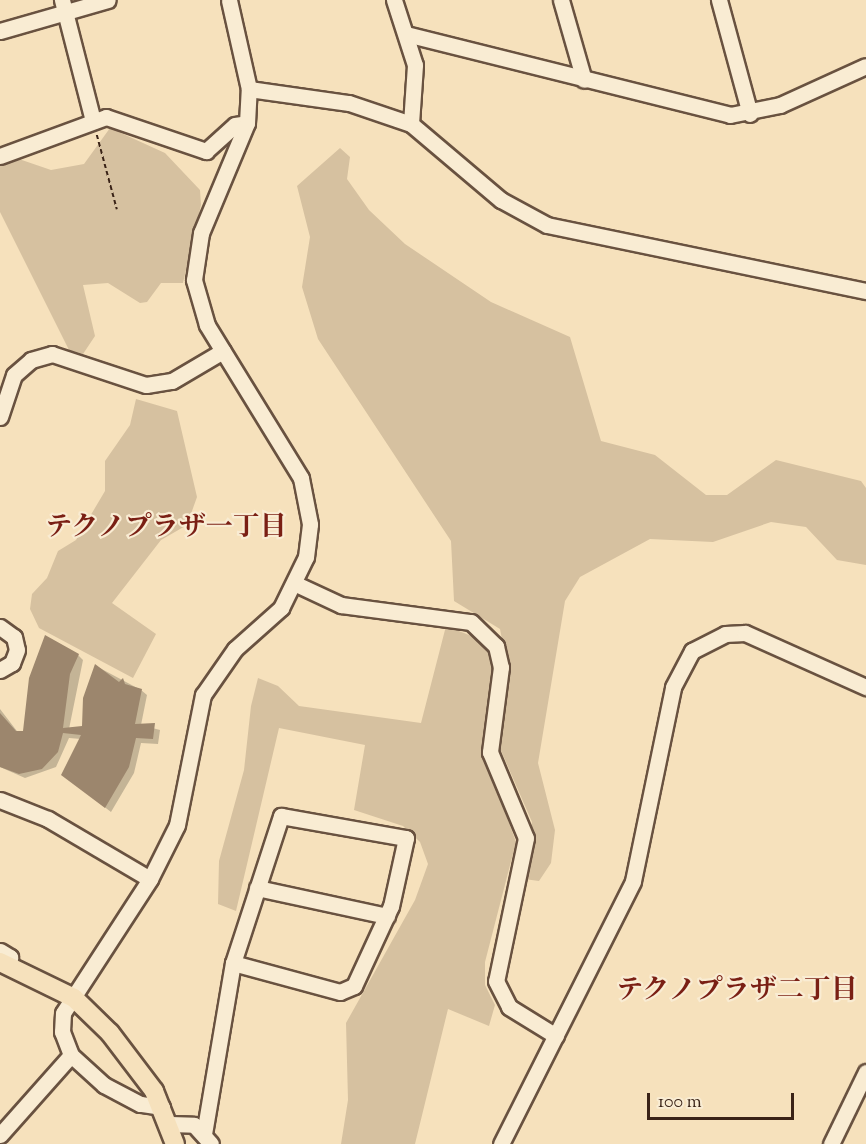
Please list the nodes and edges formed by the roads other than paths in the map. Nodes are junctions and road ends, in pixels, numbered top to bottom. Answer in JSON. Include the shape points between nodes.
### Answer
{"nodes":[{"id":1,"x":108,"y":0,"type":"edge"},
{"id":2,"x":229,"y":0,"type":"edge"},
{"id":3,"x":394,"y":0,"type":"edge"},
{"id":4,"x":561,"y":0,"type":"edge"},
{"id":5,"x":719,"y":0,"type":"edge"},
{"id":6,"x":64,"y":7,"type":"edge"},
{"id":7,"x":0,"y":31,"type":"edge"},
{"id":8,"x":406,"y":34,"type":"junction"},
{"id":9,"x":866,"y":66,"type":"edge"},
{"id":10,"x":584,"y":80,"type":"junction"},
{"id":11,"x":249,"y":88,"type":"junction"},
{"id":12,"x":750,"y":114,"type":"junction"},
{"id":13,"x":93,"y":121,"type":"junction"},
{"id":14,"x":247,"y":123,"type":"junction"},
{"id":15,"x":411,"y":124,"type":"junction"},
{"id":16,"x":0,"y":156,"type":"edge"},
{"id":17,"x":866,"y":291,"type":"edge"},
{"id":18,"x":223,"y":351,"type":"junction"},
{"id":19,"x":0,"y":417,"type":"edge"},
{"id":20,"x":296,"y":584,"type":"junction"},
{"id":21,"x":0,"y":627,"type":"edge"},
{"id":22,"x":0,"y":670,"type":"edge"},
{"id":23,"x":866,"y":687,"type":"edge"},
{"id":24,"x":1,"y":803,"type":"edge"},
{"id":25,"x":150,"y":879,"type":"junction"},
{"id":26,"x":257,"y":888,"type":"junction"},
{"id":27,"x":387,"y":916,"type":"junction"},
{"id":28,"x":3,"y":959,"type":"edge"},
{"id":29,"x":233,"y":963,"type":"junction"},
{"id":30,"x":74,"y":998,"type":"junction"},
{"id":31,"x":556,"y":1036,"type":"junction"},
{"id":32,"x":71,"y":1055,"type":"junction"},
{"id":33,"x":866,"y":1072,"type":"edge"},
{"id":34,"x":166,"y":1116,"type":"junction"},
{"id":35,"x":0,"y":1135,"type":"edge"},
{"id":36,"x":207,"y":1139,"type":"edge"},
{"id":37,"x":175,"y":1144,"type":"edge"},
{"id":38,"x":501,"y":1144,"type":"edge"},
{"id":39,"x":831,"y":1144,"type":"edge"}],
"edges":[{"from":1,"to":6,"type":"street"},
{"from":2,"to":11,"type":"street"},
{"from":3,"to":8,"type":"street"},
{"from":4,"to":10,"type":"street"},
{"from":5,"to":12,"type":"street"},
{"from":6,"to":7,"type":"street"},
{"from":6,"to":13,"type":"street"},
{"from":8,"to":10,"type":"street"},
{"from":8,"to":15,"type":"street","via":[[415,65]]},
{"from":9,"to":12,"type":"street"},
{"from":10,"to":12,"type":"street","via":[[709,113]]},
{"from":11,"to":14,"type":"street"},
{"from":11,"to":15,"type":"street","via":[[349,103]]},
{"from":13,"to":14,"type":"street","via":[[106,117],[206,151],[235,125]]},
{"from":13,"to":16,"type":"street"},
{"from":14,"to":18,"type":"street","via":[[195,255],[199,308]]},
{"from":15,"to":17,"type":"street","via":[[501,200],[547,225]]},
{"from":18,"to":19,"type":"street","via":[[172,381],[146,385],[52,354],[31,360],[14,375]]},
{"from":18,"to":20,"type":"street","via":[[301,478],[310,524]]},
{"from":20,"to":25,"type":"street","via":[[281,608],[218,669],[203,695],[183,805]]},
{"from":20,"to":31,"type":"street","via":[[341,605],[471,622],[496,646],[501,667],[490,752],[526,838],[496,981],[509,1007]]},
{"from":21,"to":22,"type":"street","via":[[14,637],[17,650],[12,663]]},
{"from":23,"to":31,"type":"street","via":[[745,633],[725,634],[692,651],[673,687],[633,881]]},
{"from":24,"to":25,"type":"street","via":[[58,825]]},
{"from":25,"to":30,"type":"street"},
{"from":26,"to":27,"type":"street"},
{"from":26,"to":27,"type":"street","via":[[281,816],[406,838]]},
{"from":26,"to":29,"type":"street"},
{"from":27,"to":29,"type":"street","via":[[354,986],[340,992]]},
{"from":28,"to":30,"type":"main road"},
{"from":29,"to":36,"type":"street"},
{"from":30,"to":32,"type":"street","via":[[63,1013],[62,1032]]},
{"from":30,"to":34,"type":"main road","via":[[128,1054]]},
{"from":31,"to":38,"type":"street"},
{"from":32,"to":34,"type":"street","via":[[104,1085]]},
{"from":32,"to":35,"type":"street"},
{"from":33,"to":39,"type":"street"},
{"from":34,"to":36,"type":"street","via":[[181,1120]]},
{"from":34,"to":37,"type":"main road"}]}
